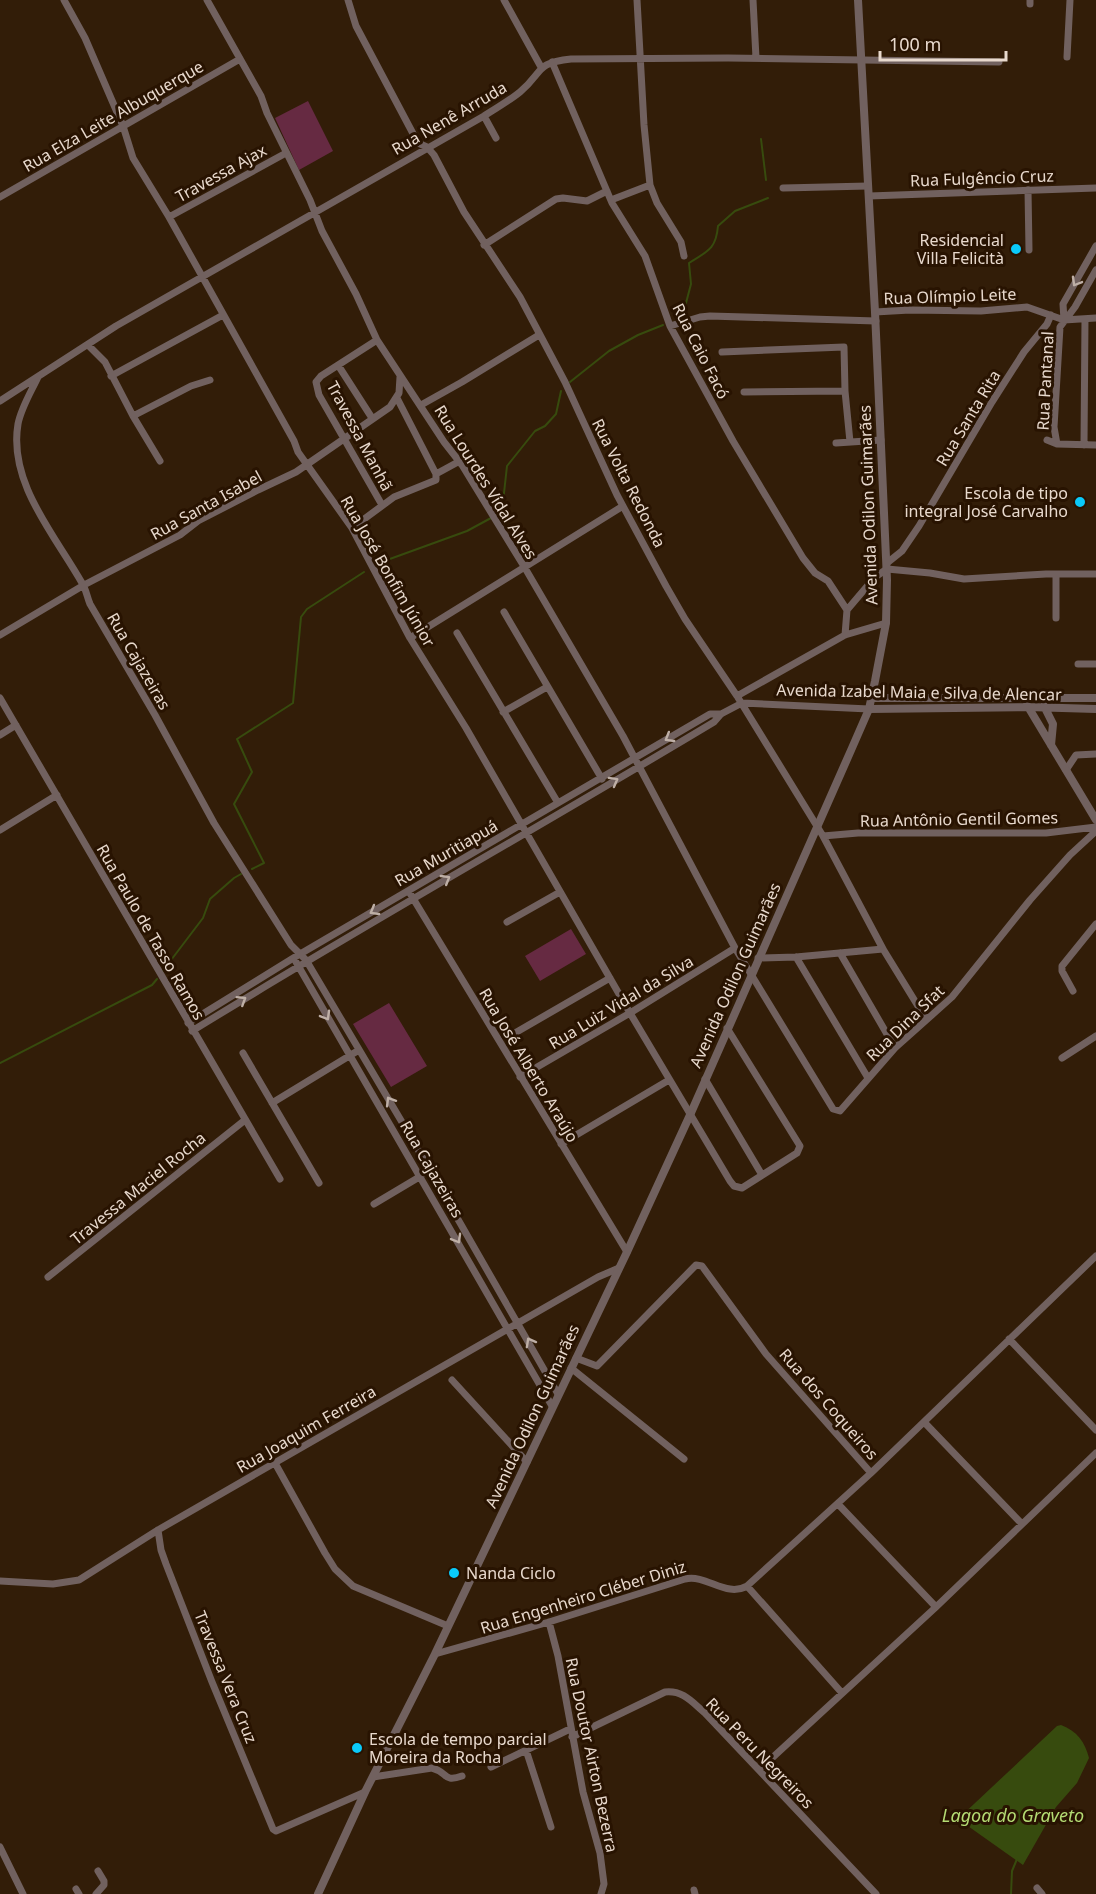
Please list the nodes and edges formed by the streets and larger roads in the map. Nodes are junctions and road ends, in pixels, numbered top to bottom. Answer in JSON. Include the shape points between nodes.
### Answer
{"nodes":[{"id":1,"x":64,"y":0,"type":"edge"},
{"id":2,"x":207,"y":0,"type":"edge"},
{"id":3,"x":348,"y":0,"type":"edge"},
{"id":4,"x":504,"y":0,"type":"edge"},
{"id":5,"x":637,"y":0,"type":"edge"},
{"id":6,"x":753,"y":0,"type":"edge"},
{"id":7,"x":858,"y":0,"type":"edge"},
{"id":8,"x":1070,"y":0,"type":"edge"},
{"id":9,"x":1067,"y":57,"type":"dead end"},
{"id":10,"x":640,"y":58,"type":"junction"},
{"id":11,"x":756,"y":58,"type":"junction"},
{"id":12,"x":240,"y":59,"type":"junction"},
{"id":13,"x":862,"y":60,"type":"junction"},
{"id":14,"x":552,"y":62,"type":"junction"},
{"id":15,"x":999,"y":62,"type":"dead end"},
{"id":16,"x":541,"y":67,"type":"junction"},
{"id":17,"x":484,"y":116,"type":"junction"},
{"id":18,"x":123,"y":126,"type":"junction"},
{"id":19,"x":496,"y":138,"type":"dead end"},
{"id":20,"x":427,"y":147,"type":"junction"},
{"id":21,"x":286,"y":153,"type":"junction"},
{"id":22,"x":650,"y":185,"type":"junction"},
{"id":23,"x":783,"y":188,"type":"dead end"},
{"id":24,"x":1096,"y":188,"type":"edge"},
{"id":25,"x":1028,"y":190,"type":"junction"},
{"id":26,"x":607,"y":191,"type":"junction"},
{"id":27,"x":869,"y":191,"type":"junction"},
{"id":28,"x":0,"y":197,"type":"edge"},
{"id":29,"x":611,"y":200,"type":"junction"},
{"id":30,"x":313,"y":212,"type":"junction"},
{"id":31,"x":169,"y":217,"type":"junction"},
{"id":32,"x":484,"y":245,"type":"junction"},
{"id":33,"x":1096,"y":246,"type":"edge"},
{"id":34,"x":1029,"y":250,"type":"dead end"},
{"id":35,"x":684,"y":256,"type":"dead end"},
{"id":36,"x":1096,"y":270,"type":"edge"},
{"id":37,"x":202,"y":276,"type":"junction"},
{"id":38,"x":223,"y":315,"type":"junction"},
{"id":39,"x":1051,"y":315,"type":"junction"},
{"id":40,"x":876,"y":316,"type":"junction"},
{"id":41,"x":1096,"y":318,"type":"edge"},
{"id":42,"x":1085,"y":319,"type":"junction"},
{"id":43,"x":1064,"y":320,"type":"junction"},
{"id":44,"x":670,"y":326,"type":"junction"},
{"id":45,"x":539,"y":334,"type":"junction"},
{"id":46,"x":377,"y":340,"type":"junction"},
{"id":47,"x":88,"y":345,"type":"junction"},
{"id":48,"x":722,"y":352,"type":"dead end"},
{"id":49,"x":338,"y":365,"type":"junction"},
{"id":50,"x":111,"y":376,"type":"junction"},
{"id":51,"x":38,"y":377,"type":"junction"},
{"id":52,"x":400,"y":377,"type":"junction"},
{"id":53,"x":210,"y":380,"type":"dead end"},
{"id":54,"x":845,"y":391,"type":"junction"},
{"id":55,"x":744,"y":392,"type":"dead end"},
{"id":56,"x":397,"y":398,"type":"junction"},
{"id":57,"x":0,"y":401,"type":"edge"},
{"id":58,"x":421,"y":405,"type":"junction"},
{"id":59,"x":133,"y":416,"type":"junction"},
{"id":60,"x":372,"y":418,"type":"junction"},
{"id":61,"x":345,"y":439,"type":"junction"},
{"id":62,"x":881,"y":440,"type":"junction"},
{"id":63,"x":1047,"y":440,"type":"dead end"},
{"id":64,"x":850,"y":442,"type":"junction"},
{"id":65,"x":836,"y":443,"type":"dead end"},
{"id":66,"x":1057,"y":444,"type":"junction"},
{"id":67,"x":1084,"y":445,"type":"junction"},
{"id":68,"x":1096,"y":445,"type":"edge"},
{"id":69,"x":159,"y":461,"type":"dead end"},
{"id":70,"x":458,"y":462,"type":"junction"},
{"id":71,"x":308,"y":464,"type":"junction"},
{"id":72,"x":436,"y":474,"type":"junction"},
{"id":73,"x":382,"y":505,"type":"junction"},
{"id":74,"x":623,"y":506,"type":"junction"},
{"id":75,"x":352,"y":528,"type":"junction"},
{"id":76,"x":887,"y":566,"type":"junction"},
{"id":77,"x":525,"y":568,"type":"junction"},
{"id":78,"x":1096,"y":574,"type":"edge"},
{"id":79,"x":1056,"y":575,"type":"junction"},
{"id":80,"x":84,"y":585,"type":"junction"},
{"id":81,"x":847,"y":610,"type":"junction"},
{"id":82,"x":504,"y":612,"type":"dead end"},
{"id":83,"x":1056,"y":618,"type":"dead end"},
{"id":84,"x":886,"y":623,"type":"junction"},
{"id":85,"x":457,"y":633,"type":"dead end"},
{"id":86,"x":0,"y":635,"type":"edge"},
{"id":87,"x":845,"y":635,"type":"junction"},
{"id":88,"x":410,"y":638,"type":"junction"},
{"id":89,"x":1078,"y":664,"type":"dead end"},
{"id":90,"x":1096,"y":664,"type":"edge"},
{"id":91,"x":548,"y":687,"type":"junction"},
{"id":92,"x":737,"y":696,"type":"junction"},
{"id":93,"x":1023,"y":697,"type":"junction"},
{"id":94,"x":0,"y":698,"type":"edge"},
{"id":95,"x":871,"y":698,"type":"junction"},
{"id":96,"x":1038,"y":698,"type":"junction"},
{"id":97,"x":1096,"y":698,"type":"edge"},
{"id":98,"x":920,"y":699,"type":"junction"},
{"id":99,"x":960,"y":703,"type":"junction"},
{"id":100,"x":742,"y":704,"type":"junction"},
{"id":101,"x":1028,"y":707,"type":"junction"},
{"id":102,"x":869,"y":708,"type":"junction"},
{"id":103,"x":1046,"y":708,"type":"junction"},
{"id":104,"x":919,"y":709,"type":"junction"},
{"id":105,"x":1096,"y":709,"type":"edge"},
{"id":106,"x":503,"y":712,"type":"junction"},
{"id":107,"x":721,"y":714,"type":"junction"},
{"id":108,"x":16,"y":725,"type":"junction"},
{"id":109,"x":0,"y":735,"type":"edge"},
{"id":110,"x":1051,"y":745,"type":"junction"},
{"id":111,"x":1096,"y":754,"type":"edge"},
{"id":112,"x":634,"y":760,"type":"junction"},
{"id":113,"x":638,"y":767,"type":"junction"},
{"id":114,"x":1066,"y":770,"type":"junction"},
{"id":115,"x":602,"y":778,"type":"junction"},
{"id":116,"x":57,"y":795,"type":"junction"},
{"id":117,"x":558,"y":803,"type":"junction"},
{"id":118,"x":1096,"y":820,"type":"edge"},
{"id":119,"x":522,"y":825,"type":"junction"},
{"id":120,"x":817,"y":826,"type":"junction"},
{"id":121,"x":1096,"y":829,"type":"edge"},
{"id":122,"x":0,"y":830,"type":"edge"},
{"id":123,"x":527,"y":832,"type":"junction"},
{"id":124,"x":823,"y":836,"type":"junction"},
{"id":125,"x":408,"y":891,"type":"junction"},
{"id":126,"x":560,"y":892,"type":"junction"},
{"id":127,"x":413,"y":898,"type":"junction"},
{"id":128,"x":507,"y":922,"type":"dead end"},
{"id":129,"x":1096,"y":924,"type":"edge"},
{"id":130,"x":735,"y":948,"type":"junction"},
{"id":131,"x":883,"y":949,"type":"junction"},
{"id":132,"x":840,"y":953,"type":"junction"},
{"id":133,"x":297,"y":955,"type":"junction"},
{"id":134,"x":796,"y":957,"type":"junction"},
{"id":135,"x":759,"y":958,"type":"junction"},
{"id":136,"x":306,"y":960,"type":"junction"},
{"id":137,"x":297,"y":966,"type":"junction"},
{"id":138,"x":751,"y":975,"type":"junction"},
{"id":139,"x":610,"y":978,"type":"junction"},
{"id":140,"x":1073,"y":991,"type":"dead end"},
{"id":141,"x":630,"y":1013,"type":"junction"},
{"id":142,"x":926,"y":1019,"type":"junction"},
{"id":143,"x":190,"y":1027,"type":"junction"},
{"id":144,"x":727,"y":1028,"type":"junction"},
{"id":145,"x":1096,"y":1036,"type":"edge"},
{"id":146,"x":508,"y":1037,"type":"dead end"},
{"id":147,"x":895,"y":1048,"type":"junction"},
{"id":148,"x":359,"y":1050,"type":"junction"},
{"id":149,"x":243,"y":1053,"type":"dead end"},
{"id":150,"x":349,"y":1056,"type":"junction"},
{"id":151,"x":1062,"y":1058,"type":"dead end"},
{"id":152,"x":520,"y":1077,"type":"junction"},
{"id":153,"x":868,"y":1078,"type":"junction"},
{"id":154,"x":705,"y":1079,"type":"junction"},
{"id":155,"x":669,"y":1080,"type":"junction"},
{"id":156,"x":272,"y":1103,"type":"junction"},
{"id":157,"x":690,"y":1115,"type":"junction"},
{"id":158,"x":245,"y":1120,"type":"junction"},
{"id":159,"x":561,"y":1144,"type":"junction"},
{"id":160,"x":762,"y":1175,"type":"junction"},
{"id":161,"x":421,"y":1176,"type":"junction"},
{"id":162,"x":280,"y":1179,"type":"dead end"},
{"id":163,"x":319,"y":1183,"type":"dead end"},
{"id":164,"x":374,"y":1204,"type":"dead end"},
{"id":165,"x":627,"y":1252,"type":"junction"},
{"id":166,"x":1096,"y":1256,"type":"edge"},
{"id":167,"x":619,"y":1268,"type":"junction"},
{"id":168,"x":48,"y":1277,"type":"dead end"},
{"id":169,"x":519,"y":1324,"type":"junction"},
{"id":170,"x":509,"y":1329,"type":"junction"},
{"id":171,"x":1009,"y":1339,"type":"junction"},
{"id":172,"x":576,"y":1358,"type":"junction"},
{"id":173,"x":571,"y":1368,"type":"junction"},
{"id":174,"x":452,"y":1380,"type":"dead end"},
{"id":175,"x":558,"y":1394,"type":"junction"},
{"id":176,"x":552,"y":1406,"type":"junction"},
{"id":177,"x":924,"y":1422,"type":"junction"},
{"id":178,"x":1096,"y":1430,"type":"edge"},
{"id":179,"x":1096,"y":1453,"type":"edge"},
{"id":180,"x":684,"y":1459,"type":"dead end"},
{"id":181,"x":527,"y":1461,"type":"junction"},
{"id":182,"x":275,"y":1463,"type":"junction"},
{"id":183,"x":871,"y":1473,"type":"junction"},
{"id":184,"x":838,"y":1504,"type":"junction"},
{"id":185,"x":1022,"y":1524,"type":"junction"},
{"id":186,"x":158,"y":1530,"type":"junction"},
{"id":187,"x":0,"y":1581,"type":"edge"},
{"id":188,"x":747,"y":1586,"type":"junction"},
{"id":189,"x":936,"y":1607,"type":"junction"},
{"id":190,"x":549,"y":1622,"type":"junction"},
{"id":191,"x":448,"y":1626,"type":"junction"},
{"id":192,"x":435,"y":1654,"type":"junction"},
{"id":193,"x":842,"y":1693,"type":"junction"},
{"id":194,"x":570,"y":1729,"type":"junction"},
{"id":195,"x":572,"y":1737,"type":"junction"},
{"id":196,"x":526,"y":1750,"type":"junction"},
{"id":197,"x":491,"y":1767,"type":"dead end"},
{"id":198,"x":759,"y":1770,"type":"junction"},
{"id":199,"x":462,"y":1776,"type":"dead end"},
{"id":200,"x":373,"y":1777,"type":"junction"},
{"id":201,"x":365,"y":1792,"type":"junction"},
{"id":202,"x":551,"y":1827,"type":"dead end"},
{"id":203,"x":0,"y":1848,"type":"edge"},
{"id":204,"x":98,"y":1871,"type":"dead end"},
{"id":205,"x":23,"y":1894,"type":"edge"},
{"id":206,"x":96,"y":1894,"type":"edge"},
{"id":207,"x":318,"y":1894,"type":"edge"},
{"id":208,"x":601,"y":1894,"type":"edge"},
{"id":209,"x":876,"y":1894,"type":"edge"}],
"edges":[{"from":1,"to":18,"type":"street","name":"Rua José Bonfim Júnior"},
{"from":2,"to":12,"type":"street","name":"Rua Lourdes Vídal Alves"},
{"from":3,"to":20,"type":"street","name":"Rua Volta Redonda","via":[[376,66],[418,143]]},
{"from":4,"to":16,"type":"street"},
{"from":5,"to":10,"type":"street"},
{"from":6,"to":11,"type":"street"},
{"from":7,"to":13,"type":"street","name":"Avenida Odilon Guimarães"},
{"from":8,"to":9,"type":"street"},
{"from":10,"to":11,"type":"street","name":"Rua Nenê Arruda"},
{"from":10,"to":14,"type":"street","name":"Rua Nenê Arruda"},
{"from":10,"to":22,"type":"street"},
{"from":11,"to":13,"type":"street","name":"Rua Nenê Arruda"},
{"from":12,"to":18,"type":"street","name":"Rua Elza Leite Albuquerque"},
{"from":12,"to":21,"type":"street","name":"Rua Lourdes Vídal Alves"},
{"from":13,"to":15,"type":"street","name":"Rua Nenê Arruda"},
{"from":13,"to":27,"type":"street","name":"Avenida Odilon Guimarães"},
{"from":14,"to":16,"type":"street","name":"Rua Nenê Arruda"},
{"from":14,"to":26,"type":"street","name":"Rua Caio Facó"},
{"from":16,"to":17,"type":"street","name":"Rua Nenê Arruda","via":[[521,91]]},
{"from":17,"to":19,"type":"street"},
{"from":17,"to":20,"type":"street","name":"Rua Nenê Arruda"},
{"from":18,"to":28,"type":"street","name":"Rua Elza Leite Albuquerque"},
{"from":18,"to":31,"type":"street","name":"Rua José Bonfim Júnior","via":[[133,158]]},
{"from":20,"to":30,"type":"street","name":"Rua Nenê Arruda"},
{"from":20,"to":32,"type":"street","name":"Rua Volta Redonda"},
{"from":21,"to":30,"type":"street","name":"Rua Lourdes Vídal Alves"},
{"from":21,"to":31,"type":"street","name":"Travessa Ajax"},
{"from":22,"to":29,"type":"street"},
{"from":22,"to":35,"type":"street","via":[[681,242]]},
{"from":23,"to":27,"type":"street","name":"Rua Fulgêncio Cruz"},
{"from":24,"to":25,"type":"street","name":"Rua Fulgêncio Cruz"},
{"from":25,"to":27,"type":"street","name":"Rua Fulgêncio Cruz"},
{"from":25,"to":34,"type":"street"},
{"from":26,"to":29,"type":"street","name":"Rua Caio Facó"},
{"from":26,"to":32,"type":"street","via":[[586,201],[556,199]]},
{"from":27,"to":40,"type":"street","name":"Avenida Odilon Guimarães"},
{"from":29,"to":44,"type":"street","name":"Rua Caio Facó","via":[[645,256]]},
{"from":30,"to":37,"type":"street","name":"Rua Nenê Arruda"},
{"from":30,"to":46,"type":"street","name":"Rua Lourdes Vídal Alves"},
{"from":31,"to":37,"type":"street","name":"Rua José Bonfim Júnior"},
{"from":32,"to":45,"type":"street","name":"Rua Volta Redonda","via":[[520,297]]},
{"from":33,"to":43,"type":"street","one_way":true,"via":[[1063,304]]},
{"from":36,"to":43,"type":"street"},
{"from":37,"to":38,"type":"street","name":"Rua José Bonfim Júnior"},
{"from":37,"to":47,"type":"street","name":"Rua Nenê Arruda"},
{"from":38,"to":50,"type":"street"},
{"from":38,"to":71,"type":"street","name":"Rua José Bonfim Júnior"},
{"from":39,"to":40,"type":"street","name":"Rua Olímpio Leite","via":[[1027,307],[910,310]]},
{"from":39,"to":43,"type":"street","name":"Rua Olímpio Leite"},
{"from":39,"to":76,"type":"street","name":"Rua Santa Rita","via":[[992,402],[919,526]]},
{"from":40,"to":44,"type":"street","name":"Rua Olímpio Leite","via":[[710,316]]},
{"from":40,"to":62,"type":"street","name":"Avenida Odilon Guimarães"},
{"from":41,"to":42,"type":"street","name":"Rua Olímpio Leite"},
{"from":42,"to":43,"type":"street","name":"Rua Olímpio Leite"},
{"from":42,"to":67,"type":"street"},
{"from":43,"to":66,"type":"street","name":"Rua Pantanal","via":[[1058,342],[1054,427]]},
{"from":44,"to":81,"type":"street","name":"Rua Caio Facó","via":[[803,558],[828,581]]},
{"from":45,"to":58,"type":"street"},
{"from":45,"to":74,"type":"street","name":"Rua Volta Redonda"},
{"from":46,"to":49,"type":"street","name":"Travessa Manhã"},
{"from":46,"to":52,"type":"street","name":"Rua Lourdes Vídal Alves"},
{"from":47,"to":50,"type":"street","via":[[102,357]]},
{"from":47,"to":51,"type":"street","name":"Rua Nenê Arruda"},
{"from":48,"to":54,"type":"street","via":[[844,347]]},
{"from":49,"to":60,"type":"street"},
{"from":49,"to":61,"type":"street","name":"Travessa Manhã","via":[[318,379],[316,388]]},
{"from":50,"to":59,"type":"street"},
{"from":51,"to":57,"type":"street","name":"Rua Nenê Arruda"},
{"from":51,"to":80,"type":"street","name":"Rua Cajazeiras","via":[[19,421],[18,455],[36,506]]},
{"from":52,"to":56,"type":"street"},
{"from":52,"to":58,"type":"street","name":"Rua Lourdes Vídal Alves"},
{"from":53,"to":59,"type":"street","via":[[190,386]]},
{"from":54,"to":55,"type":"street"},
{"from":54,"to":64,"type":"street"},
{"from":56,"to":60,"type":"street","name":"Rua Santa Isabel"},
{"from":56,"to":72,"type":"street"},
{"from":58,"to":70,"type":"street","name":"Rua Lourdes Vídal Alves"},
{"from":59,"to":69,"type":"street"},
{"from":60,"to":61,"type":"street","name":"Rua Santa Isabel"},
{"from":61,"to":71,"type":"street","name":"Rua Santa Isabel"},
{"from":61,"to":73,"type":"street","name":"Travessa Manhã"},
{"from":62,"to":64,"type":"street"},
{"from":62,"to":76,"type":"street","name":"Avenida Odilon Guimarães"},
{"from":63,"to":66,"type":"street"},
{"from":64,"to":65,"type":"street"},
{"from":66,"to":67,"type":"street"},
{"from":67,"to":68,"type":"street"},
{"from":70,"to":72,"type":"street"},
{"from":70,"to":77,"type":"street","name":"Rua Lourdes Vídal Alves"},
{"from":71,"to":75,"type":"street","name":"Rua José Bonfim Júnior"},
{"from":71,"to":80,"type":"street","name":"Rua Santa Isabel"},
{"from":72,"to":73,"type":"street","via":[[432,482]]},
{"from":73,"to":75,"type":"street"},
{"from":74,"to":77,"type":"street"},
{"from":74,"to":92,"type":"street","name":"Rua Volta Redonda","via":[[685,619]]},
{"from":75,"to":88,"type":"street","name":"Rua José Bonfim Júnior"},
{"from":76,"to":79,"type":"street","via":[[964,579]]},
{"from":76,"to":81,"type":"street"},
{"from":76,"to":84,"type":"street","name":"Avenida Odilon Guimarães"},
{"from":77,"to":88,"type":"street"},
{"from":77,"to":112,"type":"street","name":"Rua Lourdes Vídal Alves"},
{"from":78,"to":79,"type":"street"},
{"from":79,"to":83,"type":"street"},
{"from":80,"to":86,"type":"street","name":"Rua Santa Isabel"},
{"from":80,"to":133,"type":"street","name":"Rua Cajazeiras","via":[[90,604],[214,824]]},
{"from":81,"to":87,"type":"street"},
{"from":82,"to":91,"type":"street"},
{"from":84,"to":87,"type":"street"},
{"from":84,"to":95,"type":"street","name":"Avenida Odilon Guimarães"},
{"from":85,"to":106,"type":"street"},
{"from":87,"to":92,"type":"street"},
{"from":88,"to":119,"type":"street","name":"Rua José Bonfim Júnior"},
{"from":89,"to":90,"type":"street"},
{"from":91,"to":106,"type":"street"},
{"from":91,"to":115,"type":"street"},
{"from":92,"to":100,"type":"street","name":"Rua Volta Redonda"},
{"from":93,"to":96,"type":"street","name":"Avenida Izabel Maia e Silva de Alencar"},
{"from":93,"to":99,"type":"street","name":"Avenida Izabel Maia e Silva de Alencar"},
{"from":93,"to":101,"type":"street"},
{"from":94,"to":108,"type":"street","name":"Rua Paulo de Tasso Ramos"},
{"from":95,"to":98,"type":"street","name":"Avenida Izabel Maia e Silva de Alencar"},
{"from":95,"to":102,"type":"street","name":"Avenida Odilon Guimarães"},
{"from":96,"to":97,"type":"street","name":"Avenida Izabel Maia e Silva de Alencar"},
{"from":96,"to":103,"type":"street"},
{"from":98,"to":99,"type":"street","name":"Avenida Izabel Maia e Silva de Alencar"},
{"from":98,"to":104,"type":"street"},
{"from":99,"to":101,"type":"street","name":"Avenida Izabel Maia e Silva de Alencar"},
{"from":99,"to":104,"type":"street","name":"Avenida Izabel Maia e Silva de Alencar"},
{"from":100,"to":102,"type":"street","name":"Avenida Izabel Maia e Silva de Alencar"},
{"from":100,"to":107,"type":"street","name":"Rua Muritiapuá"},
{"from":100,"to":120,"type":"street","name":"Rua Volta Redonda"},
{"from":101,"to":103,"type":"street","name":"Avenida Izabel Maia e Silva de Alencar"},
{"from":101,"to":110,"type":"street"},
{"from":102,"to":104,"type":"street","name":"Avenida Izabel Maia e Silva de Alencar"},
{"from":102,"to":120,"type":"street","name":"Avenida Odilon Guimarães"},
{"from":103,"to":105,"type":"street","name":"Avenida Izabel Maia e Silva de Alencar"},
{"from":103,"to":110,"type":"street","via":[[1053,724]]},
{"from":106,"to":117,"type":"street"},
{"from":107,"to":112,"type":"street","name":"Rua Muritiapuá","one_way":true,"via":[[710,714]]},
{"from":107,"to":113,"type":"street","name":"Rua Muritiapuá"},
{"from":108,"to":109,"type":"street"},
{"from":108,"to":116,"type":"street","name":"Rua Paulo de Tasso Ramos"},
{"from":110,"to":114,"type":"street"},
{"from":111,"to":114,"type":"street","via":[[1076,755]]},
{"from":112,"to":113,"type":"street","name":"Rua Lourdes Vídal Alves"},
{"from":112,"to":115,"type":"street","name":"Rua Muritiapuá"},
{"from":123,"to":113,"type":"street","name":"Rua Muritiapuá","one_way":true},
{"from":113,"to":130,"type":"street","name":"Rua Lourdes Vídal Alves"},
{"from":114,"to":118,"type":"street"},
{"from":115,"to":117,"type":"street","name":"Rua Muritiapuá"},
{"from":116,"to":122,"type":"street"},
{"from":116,"to":143,"type":"street","name":"Rua Paulo de Tasso Ramos"},
{"from":117,"to":119,"type":"street","name":"Rua Muritiapuá"},
{"from":119,"to":123,"type":"street","name":"Rua José Bonfim Júnior"},
{"from":119,"to":125,"type":"street","name":"Rua Muritiapuá"},
{"from":120,"to":124,"type":"street","name":"Rua Volta Redonda"},
{"from":120,"to":135,"type":"street","name":"Avenida Odilon Guimarães"},
{"from":121,"to":124,"type":"street","name":"Rua Antônio Gentil Gomes"},
{"from":121,"to":142,"type":"street","name":"Rua Dina Sfat","via":[[1030,900],[952,997]]},
{"from":123,"to":126,"type":"street","name":"Rua José Bonfim Júnior"},
{"from":127,"to":123,"type":"street","name":"Rua Muritiapuá","one_way":true},
{"from":124,"to":131,"type":"street","name":"Rua Volta Redonda"},
{"from":125,"to":127,"type":"street","name":"Rua José Alberto Araújo"},
{"from":125,"to":133,"type":"street","name":"Rua Muritiapuá","one_way":true},
{"from":126,"to":128,"type":"street"},
{"from":126,"to":139,"type":"street","name":"Rua José Bonfim Júnior"},
{"from":127,"to":136,"type":"street","name":"Rua Muritiapuá"},
{"from":127,"to":152,"type":"street","name":"Rua José Alberto Araújo"},
{"from":129,"to":140,"type":"street","via":[[1062,966]]},
{"from":130,"to":138,"type":"street","name":"Rua Lourdes Vídal Alves"},
{"from":130,"to":141,"type":"street","name":"Rua Luiz Vidal da Silva"},
{"from":131,"to":132,"type":"street"},
{"from":131,"to":142,"type":"street","name":"Rua Volta Redonda"},
{"from":132,"to":134,"type":"street"},
{"from":132,"to":147,"type":"street"},
{"from":133,"to":136,"type":"street","name":"Rua Cajazeiras"},
{"from":133,"to":137,"type":"street","name":"Rua Cajazeiras"},
{"from":133,"to":143,"type":"street","name":"Rua Muritiapuá"},
{"from":134,"to":135,"type":"street"},
{"from":134,"to":153,"type":"street"},
{"from":135,"to":138,"type":"street","name":"Avenida Odilon Guimarães"},
{"from":136,"to":137,"type":"street","name":"Rua Muritiapuá"},
{"from":136,"to":148,"type":"street","name":"Rua Cajazeiras"},
{"from":143,"to":137,"type":"street","name":"Rua Muritiapuá","one_way":true},
{"from":137,"to":150,"type":"street","name":"Rua Cajazeiras","one_way":true},
{"from":138,"to":144,"type":"street","name":"Avenida Odilon Guimarães"},
{"from":138,"to":153,"type":"street","name":"Rua Dina Sfat","via":[[833,1109],[840,1111]]},
{"from":139,"to":141,"type":"street","name":"Rua José Bonfim Júnior"},
{"from":139,"to":146,"type":"street"},
{"from":141,"to":152,"type":"street","name":"Rua Luiz Vidal da Silva"},
{"from":141,"to":155,"type":"street","name":"Rua José Bonfim Júnior"},
{"from":142,"to":147,"type":"street","name":"Rua Dina Sfat"},
{"from":143,"to":158,"type":"street","name":"Rua Paulo de Tasso Ramos"},
{"from":144,"to":154,"type":"street","name":"Avenida Odilon Guimarães"},
{"from":144,"to":160,"type":"street","via":[[799,1143],[797,1153]]},
{"from":145,"to":151,"type":"street"},
{"from":147,"to":153,"type":"street","name":"Rua Dina Sfat"},
{"from":148,"to":150,"type":"street"},
{"from":169,"to":148,"type":"street","name":"Rua Cajazeiras","one_way":true},
{"from":149,"to":156,"type":"street"},
{"from":150,"to":156,"type":"street"},
{"from":150,"to":161,"type":"street","name":"Rua Cajazeiras"},
{"from":152,"to":159,"type":"street","name":"Rua José Alberto Araújo"},
{"from":154,"to":157,"type":"street","name":"Avenida Odilon Guimarães"},
{"from":154,"to":160,"type":"street"},
{"from":155,"to":157,"type":"street","name":"Rua José Bonfim Júnior"},
{"from":155,"to":159,"type":"street"},
{"from":156,"to":163,"type":"street"},
{"from":157,"to":160,"type":"street","name":"Rua José Bonfim Júnior","via":[[738,1188]]},
{"from":157,"to":165,"type":"street","name":"Avenida Odilon Guimarães"},
{"from":158,"to":162,"type":"street","name":"Rua Paulo de Tasso Ramos"},
{"from":158,"to":168,"type":"street","name":"Travessa Maciel Rocha"},
{"from":159,"to":165,"type":"street","name":"Rua José Alberto Araújo"},
{"from":161,"to":164,"type":"street"},
{"from":161,"to":170,"type":"street","name":"Rua Cajazeiras","one_way":true},
{"from":165,"to":167,"type":"street","name":"Avenida Odilon Guimarães"},
{"from":166,"to":171,"type":"street"},
{"from":167,"to":169,"type":"street","name":"Rua Joaquim Ferreira"},
{"from":167,"to":172,"type":"street","name":"Avenida Odilon Guimarães"},
{"from":169,"to":170,"type":"street","name":"Rua Joaquim Ferreira"},
{"from":175,"to":169,"type":"street","name":"Rua Cajazeiras","one_way":true},
{"from":170,"to":176,"type":"street","name":"Rua Cajazeiras"},
{"from":170,"to":182,"type":"street","name":"Rua Joaquim Ferreira"},
{"from":171,"to":177,"type":"street"},
{"from":171,"to":178,"type":"street"},
{"from":172,"to":173,"type":"street","name":"Avenida Odilon Guimarães"},
{"from":172,"to":183,"type":"street","name":"Rua dos Coqueiros","via":[[597,1366],[696,1265],[702,1266],[766,1354]]},
{"from":173,"to":175,"type":"street","name":"Avenida Odilon Guimarães"},
{"from":173,"to":180,"type":"street"},
{"from":174,"to":181,"type":"street"},
{"from":175,"to":176,"type":"street","name":"Avenida Odilon Guimarães"},
{"from":176,"to":181,"type":"street","name":"Avenida Odilon Guimarães"},
{"from":177,"to":183,"type":"street"},
{"from":177,"to":185,"type":"street"},
{"from":179,"to":185,"type":"street"},
{"from":181,"to":191,"type":"street","name":"Avenida Odilon Guimarães"},
{"from":182,"to":186,"type":"street","name":"Rua Joaquim Ferreira"},
{"from":182,"to":191,"type":"street","via":[[335,1569],[353,1586]]},
{"from":183,"to":184,"type":"street"},
{"from":184,"to":188,"type":"street"},
{"from":184,"to":189,"type":"street"},
{"from":185,"to":189,"type":"street"},
{"from":186,"to":187,"type":"street","name":"Rua Joaquim Ferreira","via":[[79,1580],[53,1584]]},
{"from":186,"to":201,"type":"street","name":"Travessa Vera Cruz","via":[[161,1550],[273,1829]]},
{"from":188,"to":190,"type":"street","name":"Rua Engenheiro Cléber Diniz","via":[[730,1590],[692,1578]]},
{"from":188,"to":193,"type":"street"},
{"from":189,"to":193,"type":"street"},
{"from":190,"to":192,"type":"street","name":"Rua Engenheiro Cléber Diniz"},
{"from":190,"to":194,"type":"street","name":"Rua Doutor Airton Bezerra"},
{"from":191,"to":192,"type":"street","name":"Avenida Odilon Guimarães"},
{"from":192,"to":200,"type":"street","name":"Avenida Odilon Guimarães"},
{"from":193,"to":198,"type":"street"},
{"from":194,"to":195,"type":"street","name":"Rua Doutor Airton Bezerra"},
{"from":194,"to":196,"type":"street"},
{"from":195,"to":198,"type":"street","name":"Rua Peru Negreiros","via":[[665,1692],[677,1692],[705,1713]]},
{"from":195,"to":208,"type":"street","name":"Rua Doutor Airton Bezerra","via":[[600,1853],[604,1884]]},
{"from":196,"to":197,"type":"street"},
{"from":196,"to":202,"type":"street"},
{"from":198,"to":209,"type":"street","name":"Rua Peru Negreiros"},
{"from":199,"to":200,"type":"street","via":[[448,1779],[432,1768]]},
{"from":200,"to":201,"type":"street","name":"Avenida Odilon Guimarães"},
{"from":201,"to":207,"type":"street","name":"Avenida Odilon Guimarães"},
{"from":203,"to":205,"type":"street"},
{"from":204,"to":206,"type":"street","via":[[104,1886]]}]}
